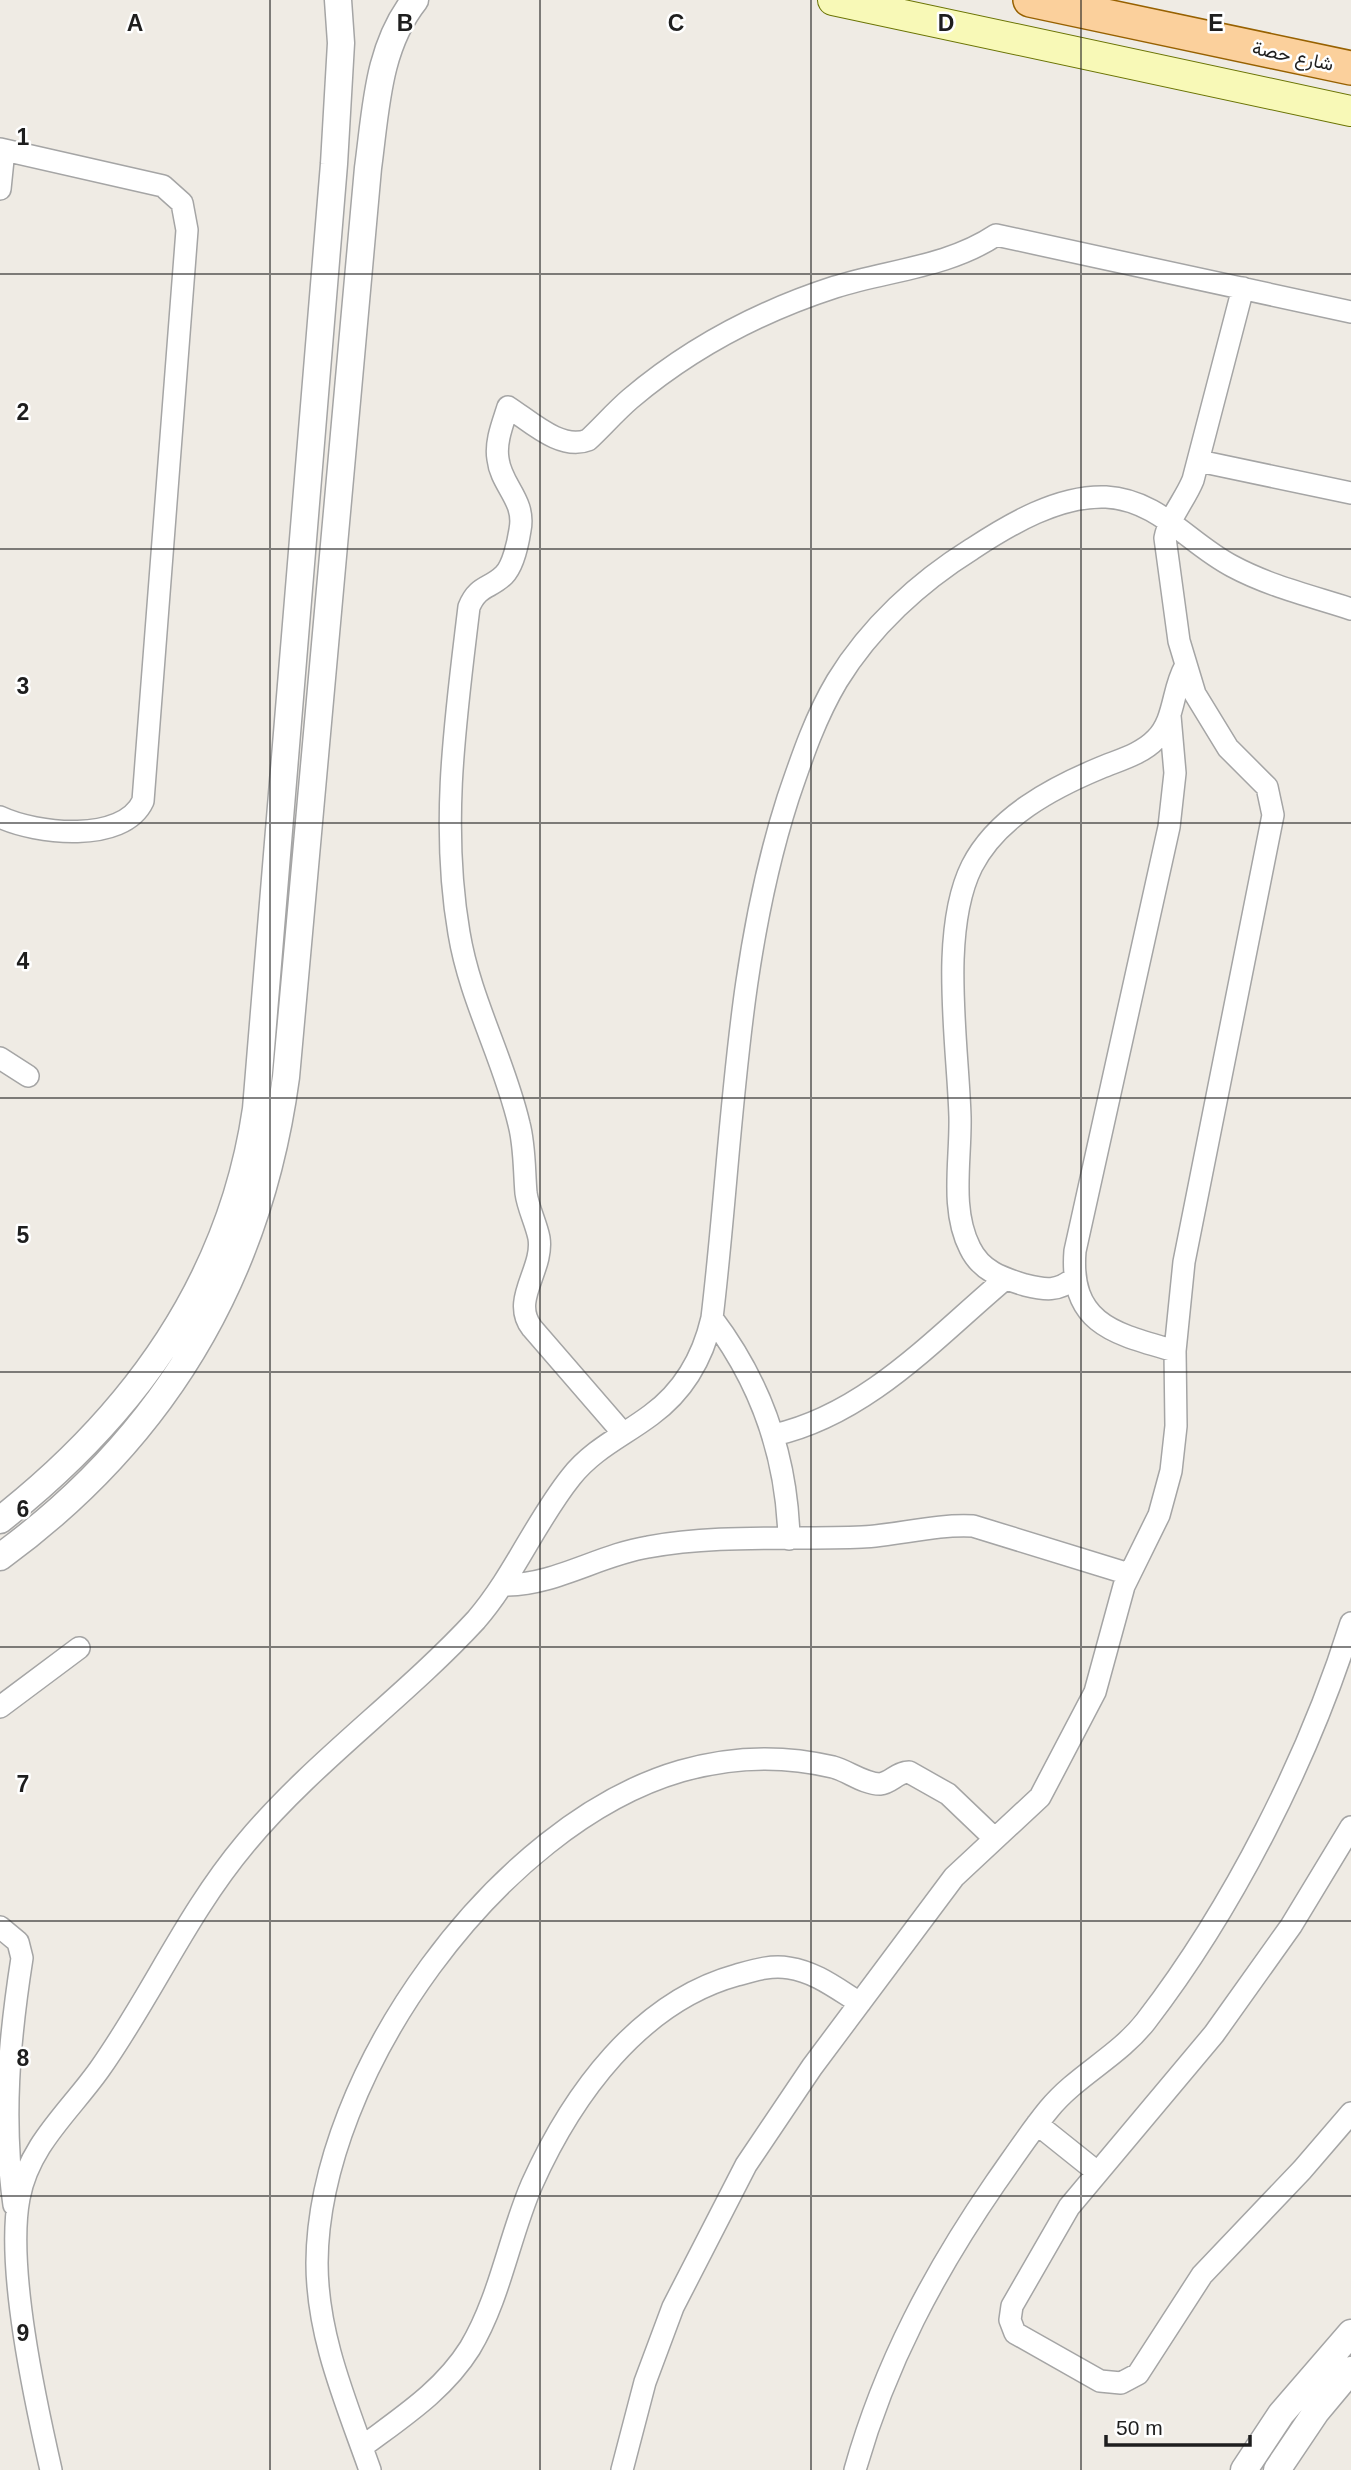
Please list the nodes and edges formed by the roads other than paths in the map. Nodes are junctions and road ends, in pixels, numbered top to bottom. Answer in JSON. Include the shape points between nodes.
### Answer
{"nodes":[{"id":1,"x":338,"y":0,"type":"edge"},
{"id":2,"x":354,"y":0,"type":"edge"},
{"id":3,"x":415,"y":0,"type":"edge"},
{"id":4,"x":833,"y":0,"type":"edge"},
{"id":5,"x":1030,"y":0,"type":"edge"},
{"id":6,"x":1351,"y":68,"type":"edge"},
{"id":7,"x":337,"y":111,"type":"junction"},
{"id":8,"x":1351,"y":111,"type":"edge"},
{"id":9,"x":2,"y":150,"type":"edge"},
{"id":10,"x":334,"y":164,"type":"junction"},
{"id":11,"x":368,"y":168,"type":"junction"},
{"id":12,"x":0,"y":189,"type":"edge"},
{"id":13,"x":1243,"y":289,"type":"junction"},
{"id":14,"x":1351,"y":312,"type":"edge"},
{"id":15,"x":1199,"y":461,"type":"junction"},
{"id":16,"x":1351,"y":493,"type":"edge"},
{"id":17,"x":1170,"y":521,"type":"junction"},
{"id":18,"x":1351,"y":609,"type":"edge"},
{"id":19,"x":1185,"y":667,"type":"junction"},
{"id":20,"x":1170,"y":716,"type":"junction"},
{"id":21,"x":0,"y":817,"type":"edge"},
{"id":22,"x":0,"y":1058,"type":"edge"},
{"id":23,"x":28,"y":1076,"type":"dead end"},
{"id":24,"x":1074,"y":1278,"type":"junction"},
{"id":25,"x":1005,"y":1279,"type":"junction"},
{"id":26,"x":712,"y":1318,"type":"junction"},
{"id":27,"x":1175,"y":1350,"type":"junction"},
{"id":28,"x":622,"y":1432,"type":"junction"},
{"id":29,"x":774,"y":1435,"type":"junction"},
{"id":30,"x":0,"y":1520,"type":"edge"},
{"id":31,"x":789,"y":1539,"type":"junction"},
{"id":32,"x":0,"y":1557,"type":"edge"},
{"id":33,"x":1129,"y":1574,"type":"junction"},
{"id":34,"x":505,"y":1585,"type":"junction"},
{"id":35,"x":1351,"y":1623,"type":"edge"},
{"id":36,"x":79,"y":1648,"type":"dead end"},
{"id":37,"x":0,"y":1707,"type":"edge"},
{"id":38,"x":1351,"y":1827,"type":"edge"},
{"id":39,"x":994,"y":1838,"type":"junction"},
{"id":40,"x":0,"y":1927,"type":"edge"},
{"id":41,"x":860,"y":2003,"type":"junction"},
{"id":42,"x":1351,"y":2113,"type":"edge"},
{"id":43,"x":1037,"y":2124,"type":"junction"},
{"id":44,"x":1097,"y":2172,"type":"junction"},
{"id":45,"x":16,"y":2218,"type":"junction"},
{"id":46,"x":1351,"y":2333,"type":"edge"},
{"id":47,"x":1351,"y":2371,"type":"edge"},
{"id":48,"x":362,"y":2447,"type":"junction"},
{"id":49,"x":51,"y":2470,"type":"edge"},
{"id":50,"x":370,"y":2470,"type":"edge"},
{"id":51,"x":622,"y":2470,"type":"edge"},
{"id":52,"x":855,"y":2470,"type":"edge"},
{"id":53,"x":1244,"y":2470,"type":"edge"},
{"id":54,"x":1277,"y":2470,"type":"edge"}],
"edges":[{"from":1,"to":7,"type":"street"},
{"from":2,"to":7,"type":"street","via":[[355,54]]},
{"from":3,"to":11,"type":"street","via":[[385,55]]},
{"from":4,"to":8,"type":"main road"},
{"from":5,"to":6,"type":"main road","name":"شارع حصة"},
{"from":7,"to":10,"type":"street"},
{"from":9,"to":12,"type":"street"},
{"from":9,"to":21,"type":"street","via":[[163,186],[182,203],[187,230],[143,802],[128,821],[111,827],[54,831]]},
{"from":10,"to":11,"type":"street"},
{"from":10,"to":30,"type":"street","via":[[256,1109],[246,1167],[214,1261],[161,1352],[94,1436]]},
{"from":11,"to":32,"type":"street","via":[[286,1077],[272,1159],[232,1278],[176,1380],[100,1472]]},
{"from":13,"to":14,"type":"street"},
{"from":13,"to":15,"type":"street"},
{"from":13,"to":28,"type":"street","via":[[996,235],[953,258],[834,288],[736,329],[663,374],[579,444],[561,441],[508,407],[497,457],[518,502],[520,531],[509,568],[479,590],[469,607],[450,774],[448,824],[454,898],[475,999],[520,1125],[526,1194],[540,1249],[524,1300],[524,1315]]},
{"from":15,"to":16,"type":"street"},
{"from":15,"to":17,"type":"street","via":[[1187,495]]},
{"from":17,"to":18,"type":"street","via":[[1230,565],[1269,583]]},
{"from":17,"to":19,"type":"street","via":[[1165,538]]},
{"from":17,"to":26,"type":"street","via":[[1145,505],[1109,497],[1072,501],[1021,521],[960,556],[905,600],[859,649],[826,699],[802,755],[762,889],[733,1091]]},
{"from":19,"to":20,"type":"street"},
{"from":19,"to":27,"type":"street","via":[[1215,731],[1267,787],[1273,815],[1184,1262]]},
{"from":20,"to":24,"type":"street","via":[[1175,773],[1169,827],[1075,1251]]},
{"from":20,"to":25,"type":"street","via":[[1161,734],[1146,748],[1061,787],[1015,815],[980,852],[965,883],[954,971],[959,1208],[971,1250],[984,1266]]},
{"from":22,"to":23,"type":"street"},
{"from":24,"to":25,"type":"street","via":[[1048,1290]]},
{"from":24,"to":27,"type":"street","via":[[1088,1311],[1106,1328]]},
{"from":25,"to":29,"type":"street","via":[[852,1405],[815,1424]]},
{"from":26,"to":28,"type":"street","via":[[701,1355],[680,1388],[652,1415]]},
{"from":26,"to":29,"type":"street","via":[[743,1362]]},
{"from":27,"to":33,"type":"street","via":[[1171,1471],[1159,1515]]},
{"from":28,"to":34,"type":"street","via":[[570,1477]]},
{"from":29,"to":31,"type":"street","via":[[786,1486]]},
{"from":31,"to":33,"type":"street","via":[[973,1526]]},
{"from":31,"to":34,"type":"street","via":[[651,1546],[599,1559],[547,1580]]},
{"from":33,"to":39,"type":"street","via":[[1095,1692],[1050,1782],[1028,1811]]},
{"from":34,"to":45,"type":"street","via":[[458,1640],[279,1807],[238,1852],[99,2070],[36,2152]]},
{"from":35,"to":43,"type":"street","via":[[1299,1760],[1215,1917],[1145,2021],[1115,2053],[1064,2092]]},
{"from":36,"to":37,"type":"street"},
{"from":38,"to":44,"type":"street","via":[[1244,1993],[1175,2083]]},
{"from":39,"to":41,"type":"street","via":[[954,1877]]},
{"from":39,"to":48,"type":"street","via":[[948,1794],[909,1772],[875,1783],[800,1760],[740,1760],[682,1771],[611,1800],[510,1878],[455,1937],[396,2020],[355,2096],[331,2164],[319,2235],[321,2318],[331,2362]]},
{"from":40,"to":45,"type":"street","via":[[18,1941],[22,1958],[7,2066],[7,2142]]},
{"from":41,"to":48,"type":"street","via":[[810,1974],[768,1967],[704,1987],[642,2026],[597,2077],[550,2150],[519,2219],[481,2325],[460,2363],[431,2396]]},
{"from":41,"to":51,"type":"street","via":[[778,2115],[717,2217],[659,2344]]},
{"from":42,"to":44,"type":"street","via":[[1220,2253],[1186,2297],[1145,2367],[1121,2383],[1101,2381],[1021,2338],[1010,2320],[1012,2306],[1049,2237]]},
{"from":43,"to":44,"type":"street"},
{"from":43,"to":52,"type":"street","via":[[970,2220],[917,2311],[880,2388]]},
{"from":45,"to":49,"type":"street","via":[[21,2294]]},
{"from":46,"to":53,"type":"street","via":[[1281,2414]]},
{"from":47,"to":54,"type":"street"},
{"from":48,"to":50,"type":"street"}]}
